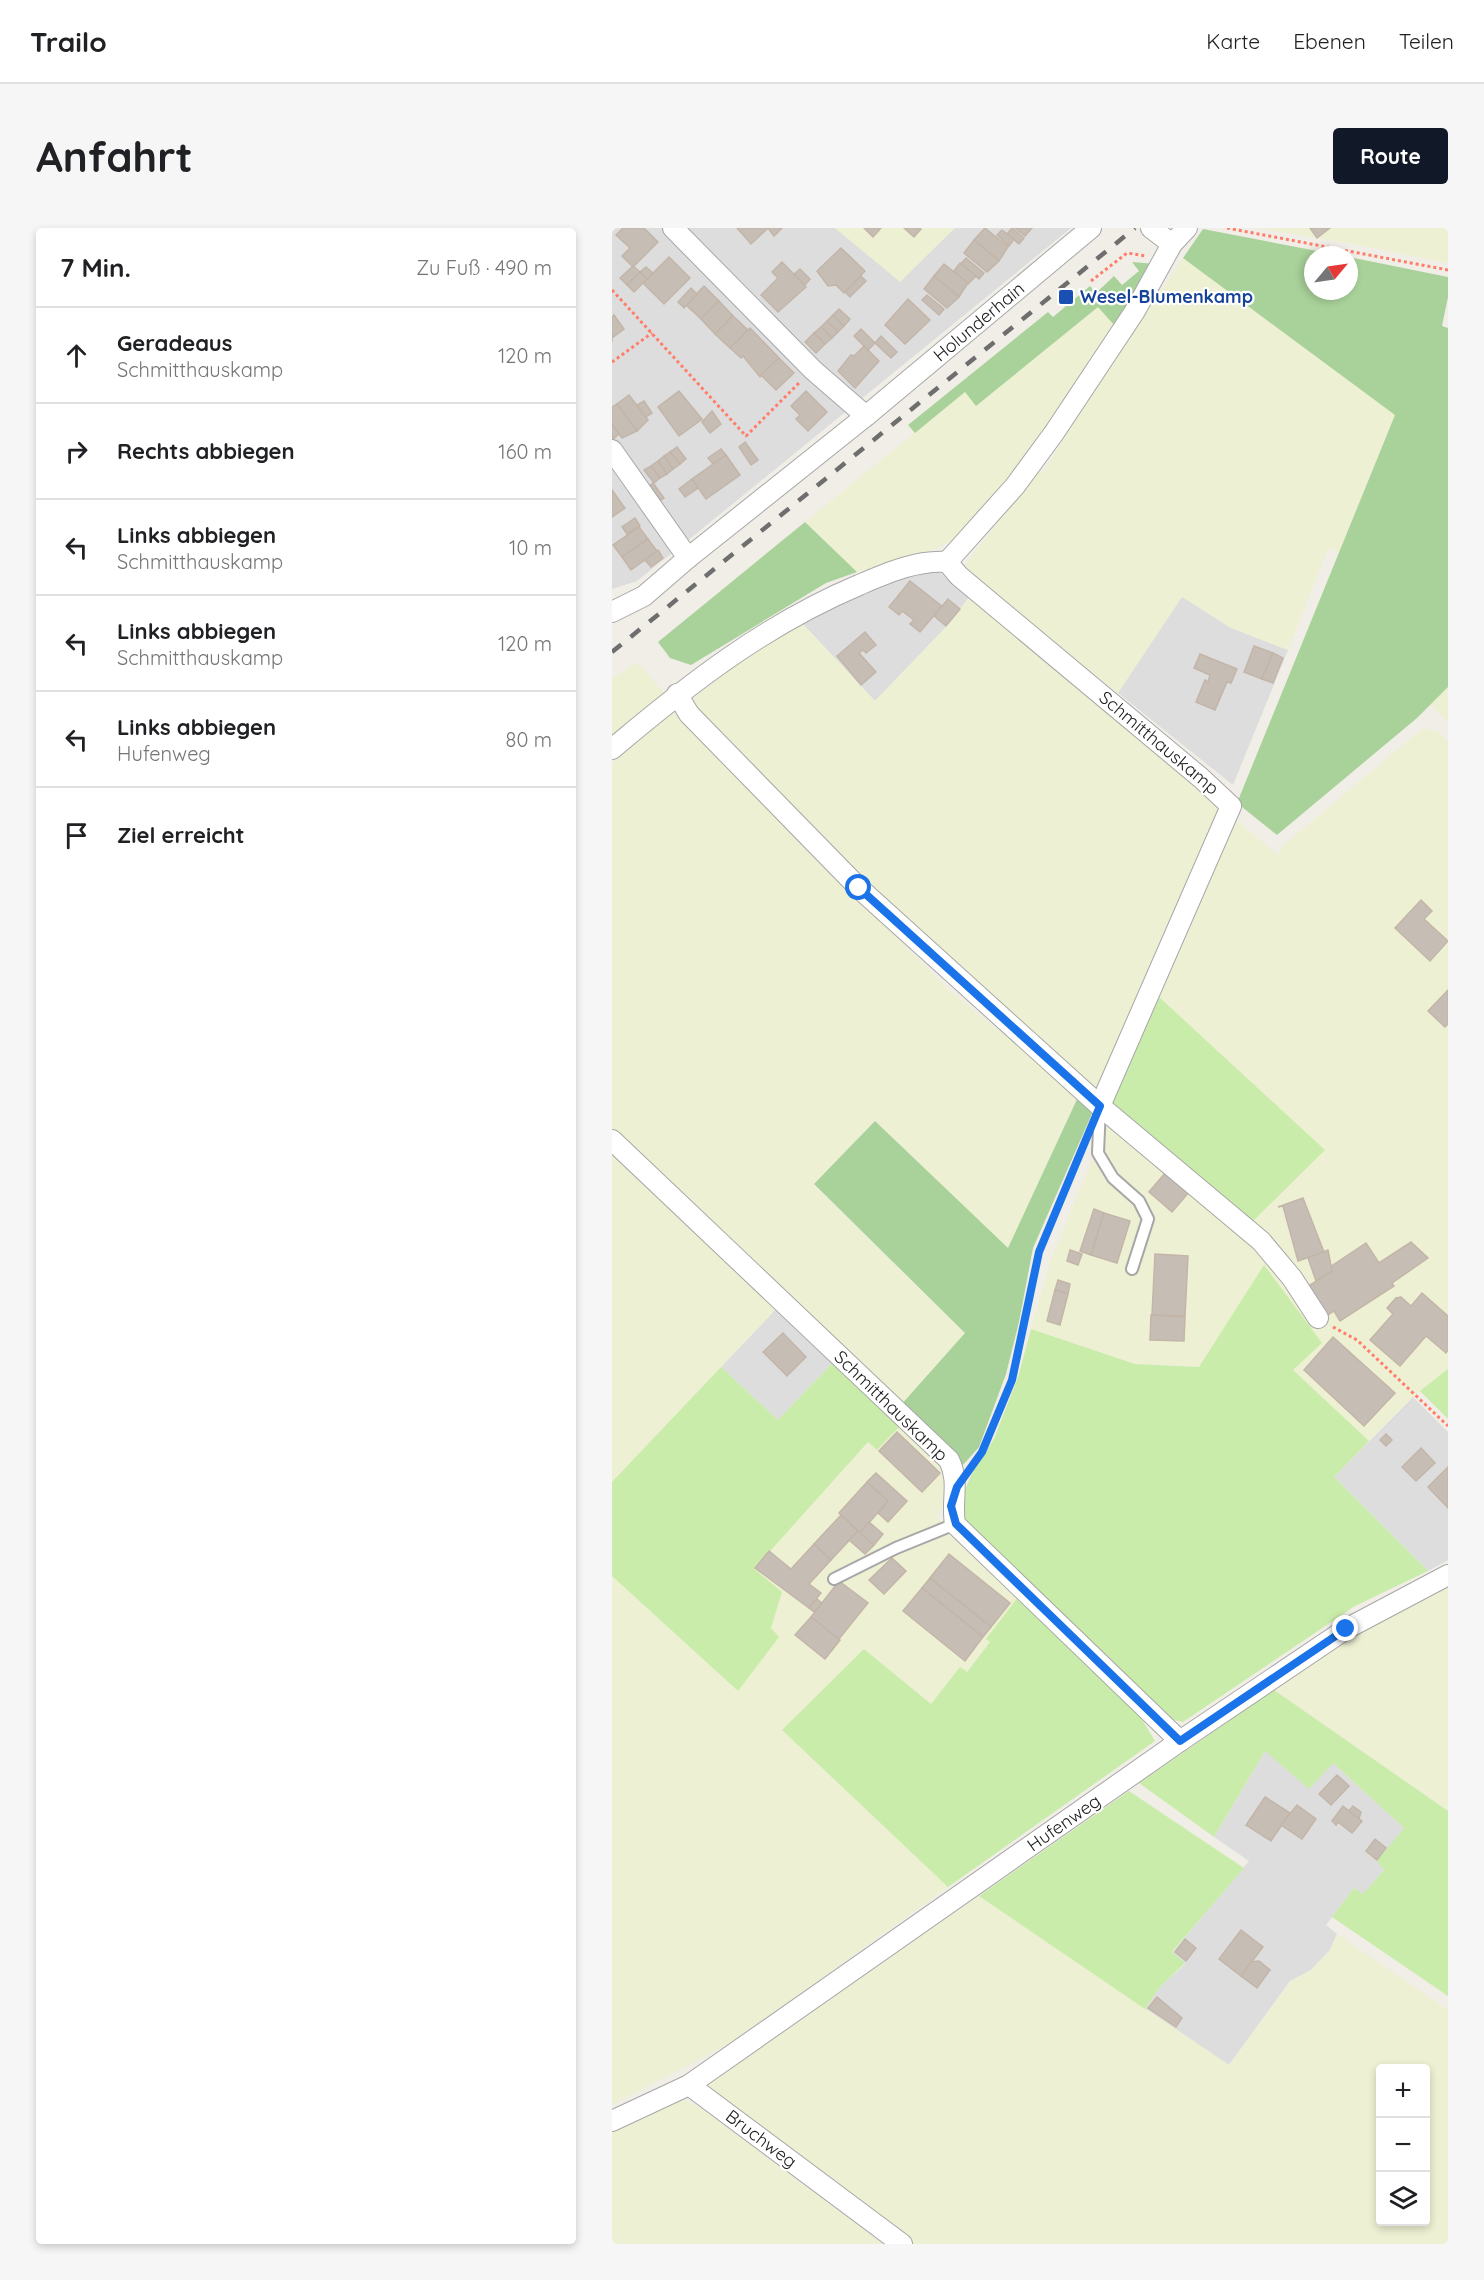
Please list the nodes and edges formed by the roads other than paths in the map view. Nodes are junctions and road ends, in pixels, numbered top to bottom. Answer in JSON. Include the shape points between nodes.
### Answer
{"nodes":[{"id":1,"x":673,"y":228,"type":"edge"},
{"id":2,"x":1091,"y":228,"type":"edge"},
{"id":3,"x":1151,"y":228,"type":"edge"},
{"id":4,"x":1187,"y":228,"type":"edge"},
{"id":5,"x":1172,"y":243,"type":"junction"},
{"id":6,"x":866,"y":416,"type":"junction"},
{"id":7,"x":612,"y":450,"type":"edge"},
{"id":8,"x":688,"y":558,"type":"junction"},
{"id":9,"x":947,"y":562,"type":"junction"},
{"id":10,"x":612,"y":612,"type":"edge"},
{"id":11,"x":677,"y":694,"type":"junction"},
{"id":12,"x":612,"y":749,"type":"edge"},
{"id":13,"x":1100,"y":1106,"type":"junction"},
{"id":14,"x":612,"y":1140,"type":"edge"},
{"id":15,"x":1132,"y":1269,"type":"dead end"},
{"id":16,"x":1318,"y":1318,"type":"road end"},
{"id":17,"x":956,"y":1524,"type":"junction"},
{"id":18,"x":1448,"y":1575,"type":"edge"},
{"id":19,"x":834,"y":1579,"type":"dead end"},
{"id":20,"x":1180,"y":1741,"type":"junction"},
{"id":21,"x":689,"y":2085,"type":"junction"},
{"id":22,"x":612,"y":2121,"type":"edge"},
{"id":23,"x":902,"y":2244,"type":"edge"}],
"edges":[{"from":1,"to":6,"type":"street","via":[[813,370]]},
{"from":2,"to":6,"type":"street","name":"Holunderhain"},
{"from":3,"to":5,"type":"street"},
{"from":4,"to":5,"type":"street"},
{"from":5,"to":9,"type":"street","via":[[1136,311],[1054,434],[1015,486]]},
{"from":6,"to":8,"type":"street","name":"Holunderhain"},
{"from":7,"to":8,"type":"street"},
{"from":8,"to":10,"type":"street","name":"Holunderhain","via":[[644,596]]},
{"from":9,"to":11,"type":"street","via":[[907,566],[820,601],[767,630]]},
{"from":9,"to":13,"type":"street","name":"Schmitthauskamp","via":[[1231,806]]},
{"from":11,"to":12,"type":"street"},
{"from":11,"to":13,"type":"street","via":[[689,714],[859,888]]},
{"from":13,"to":15,"type":"lane","via":[[1098,1153],[1113,1178],[1139,1201],[1148,1219]]},
{"from":13,"to":16,"type":"street","via":[[1261,1241]]},
{"from":14,"to":17,"type":"street","name":"Schmitthauskamp","via":[[949,1460],[957,1487],[951,1506]]},
{"from":17,"to":19,"type":"lane"},
{"from":17,"to":20,"type":"street"},
{"from":18,"to":20,"type":"street","name":"Hufenweg","via":[[1346,1629]]},
{"from":20,"to":21,"type":"street","name":"Hufenweg"},
{"from":21,"to":22,"type":"street"},
{"from":21,"to":23,"type":"street","name":"Bruchweg"}]}
